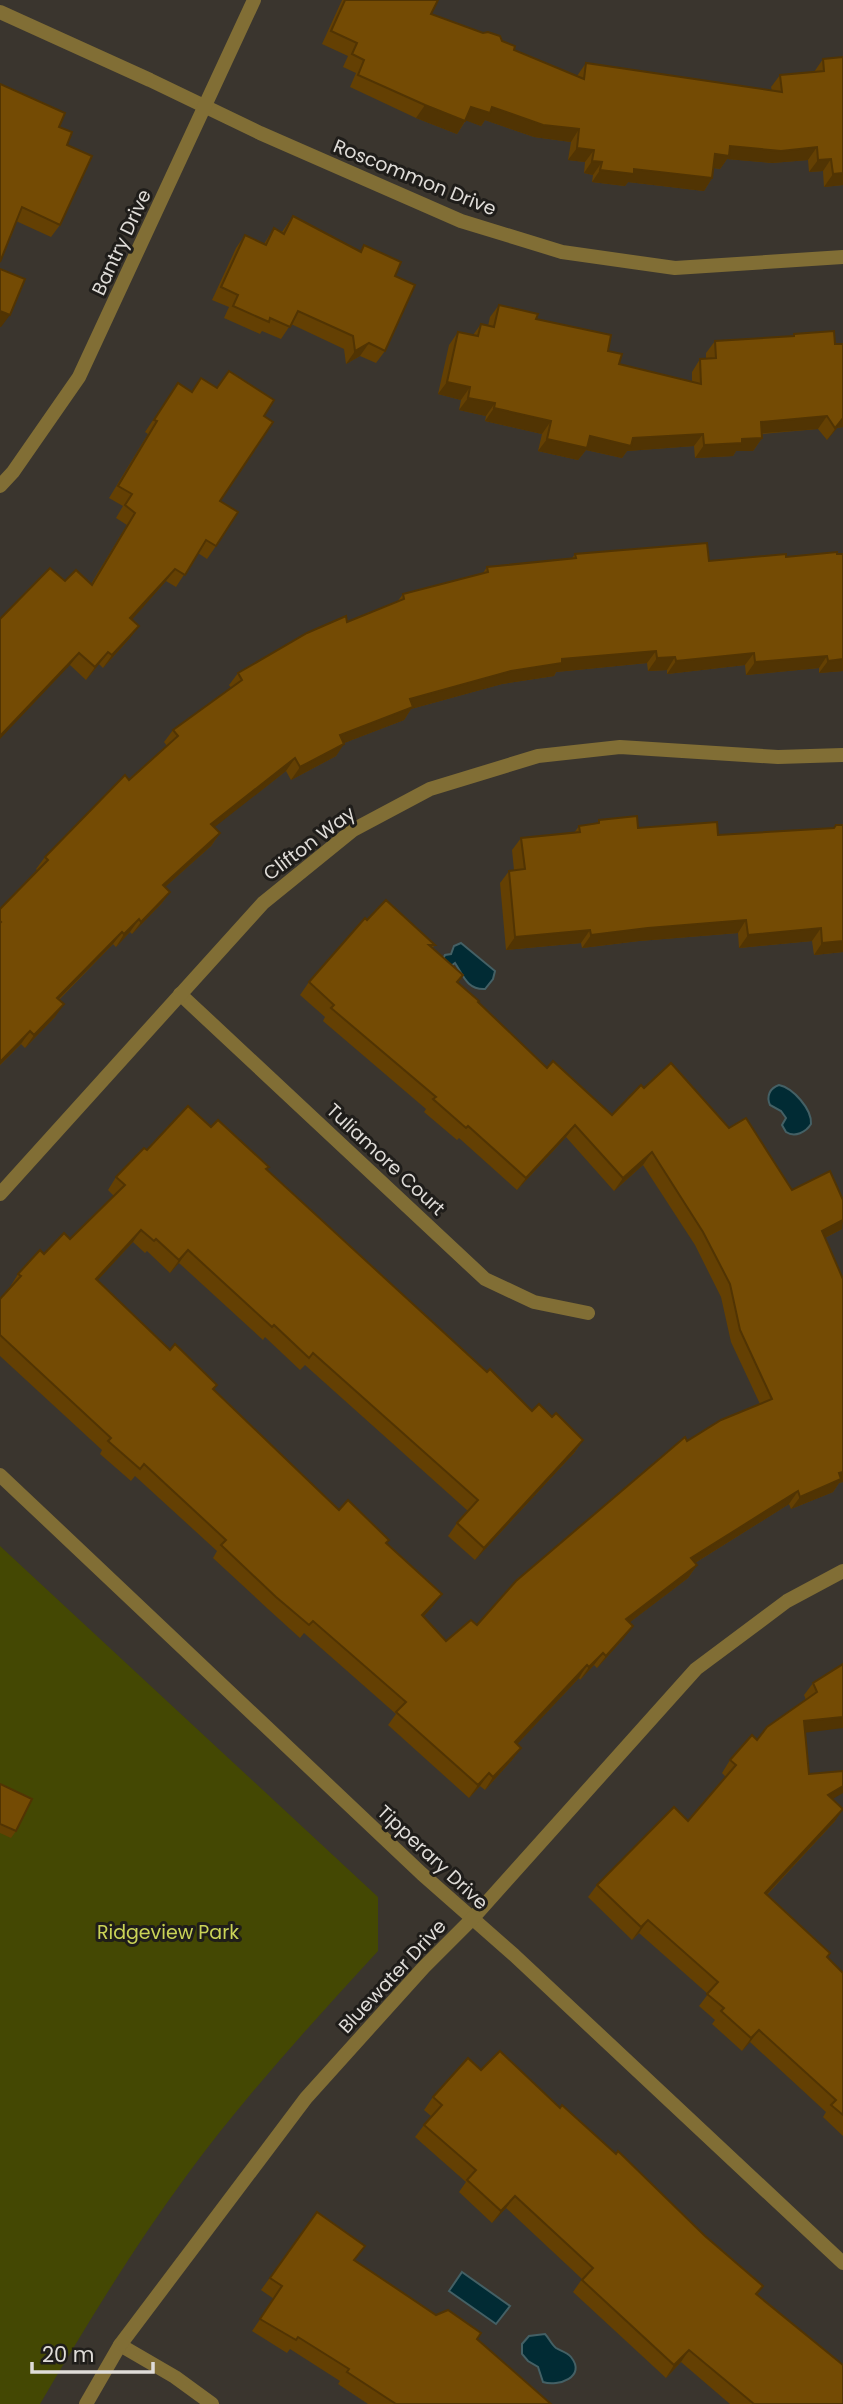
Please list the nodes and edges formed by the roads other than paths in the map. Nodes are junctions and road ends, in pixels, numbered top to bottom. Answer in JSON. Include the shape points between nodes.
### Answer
{"nodes":[{"id":1,"x":254,"y":0,"type":"edge"},
{"id":2,"x":0,"y":12,"type":"edge"},
{"id":3,"x":204,"y":106,"type":"junction"},
{"id":4,"x":843,"y":257,"type":"edge"},
{"id":5,"x":0,"y":486,"type":"edge"},
{"id":6,"x":843,"y":755,"type":"edge"},
{"id":7,"x":180,"y":994,"type":"junction"},
{"id":8,"x":0,"y":1194,"type":"edge"},
{"id":9,"x":588,"y":1313,"type":"dead end"},
{"id":10,"x":0,"y":1475,"type":"edge"},
{"id":11,"x":843,"y":1571,"type":"edge"},
{"id":12,"x":472,"y":1919,"type":"junction"},
{"id":13,"x":843,"y":2263,"type":"edge"},
{"id":14,"x":120,"y":2345,"type":"junction"},
{"id":15,"x":86,"y":2404,"type":"edge"},
{"id":16,"x":212,"y":2404,"type":"edge"}],
"edges":[{"from":1,"to":3,"type":"street","name":"Bantry Drive"},
{"from":2,"to":3,"type":"street","name":"Roscommon Drive"},
{"from":3,"to":4,"type":"street","name":"Roscommon Drive","via":[[461,221],[562,252],[675,268]]},
{"from":3,"to":5,"type":"street","name":"Bantry Drive","via":[[79,377]]},
{"from":6,"to":7,"type":"street","name":"Clifton Way","via":[[778,757],[620,747],[538,756],[430,789],[353,830],[263,903]]},
{"from":7,"to":8,"type":"street","name":"Clifton Way"},
{"from":7,"to":9,"type":"street","name":"Tuliamore Court","via":[[485,1279],[534,1301]]},
{"from":10,"to":12,"type":"street","name":"Tipperary Drive"},
{"from":11,"to":12,"type":"street","name":"Bluewater Drive","via":[[787,1601],[696,1669]]},
{"from":12,"to":13,"type":"street","name":"Tipperary Drive"},
{"from":12,"to":14,"type":"street","name":"Bluewater Drive","via":[[306,2098]]},
{"from":14,"to":15,"type":"street","name":"Bluewater Drive"},
{"from":14,"to":16,"type":"street"}]}
